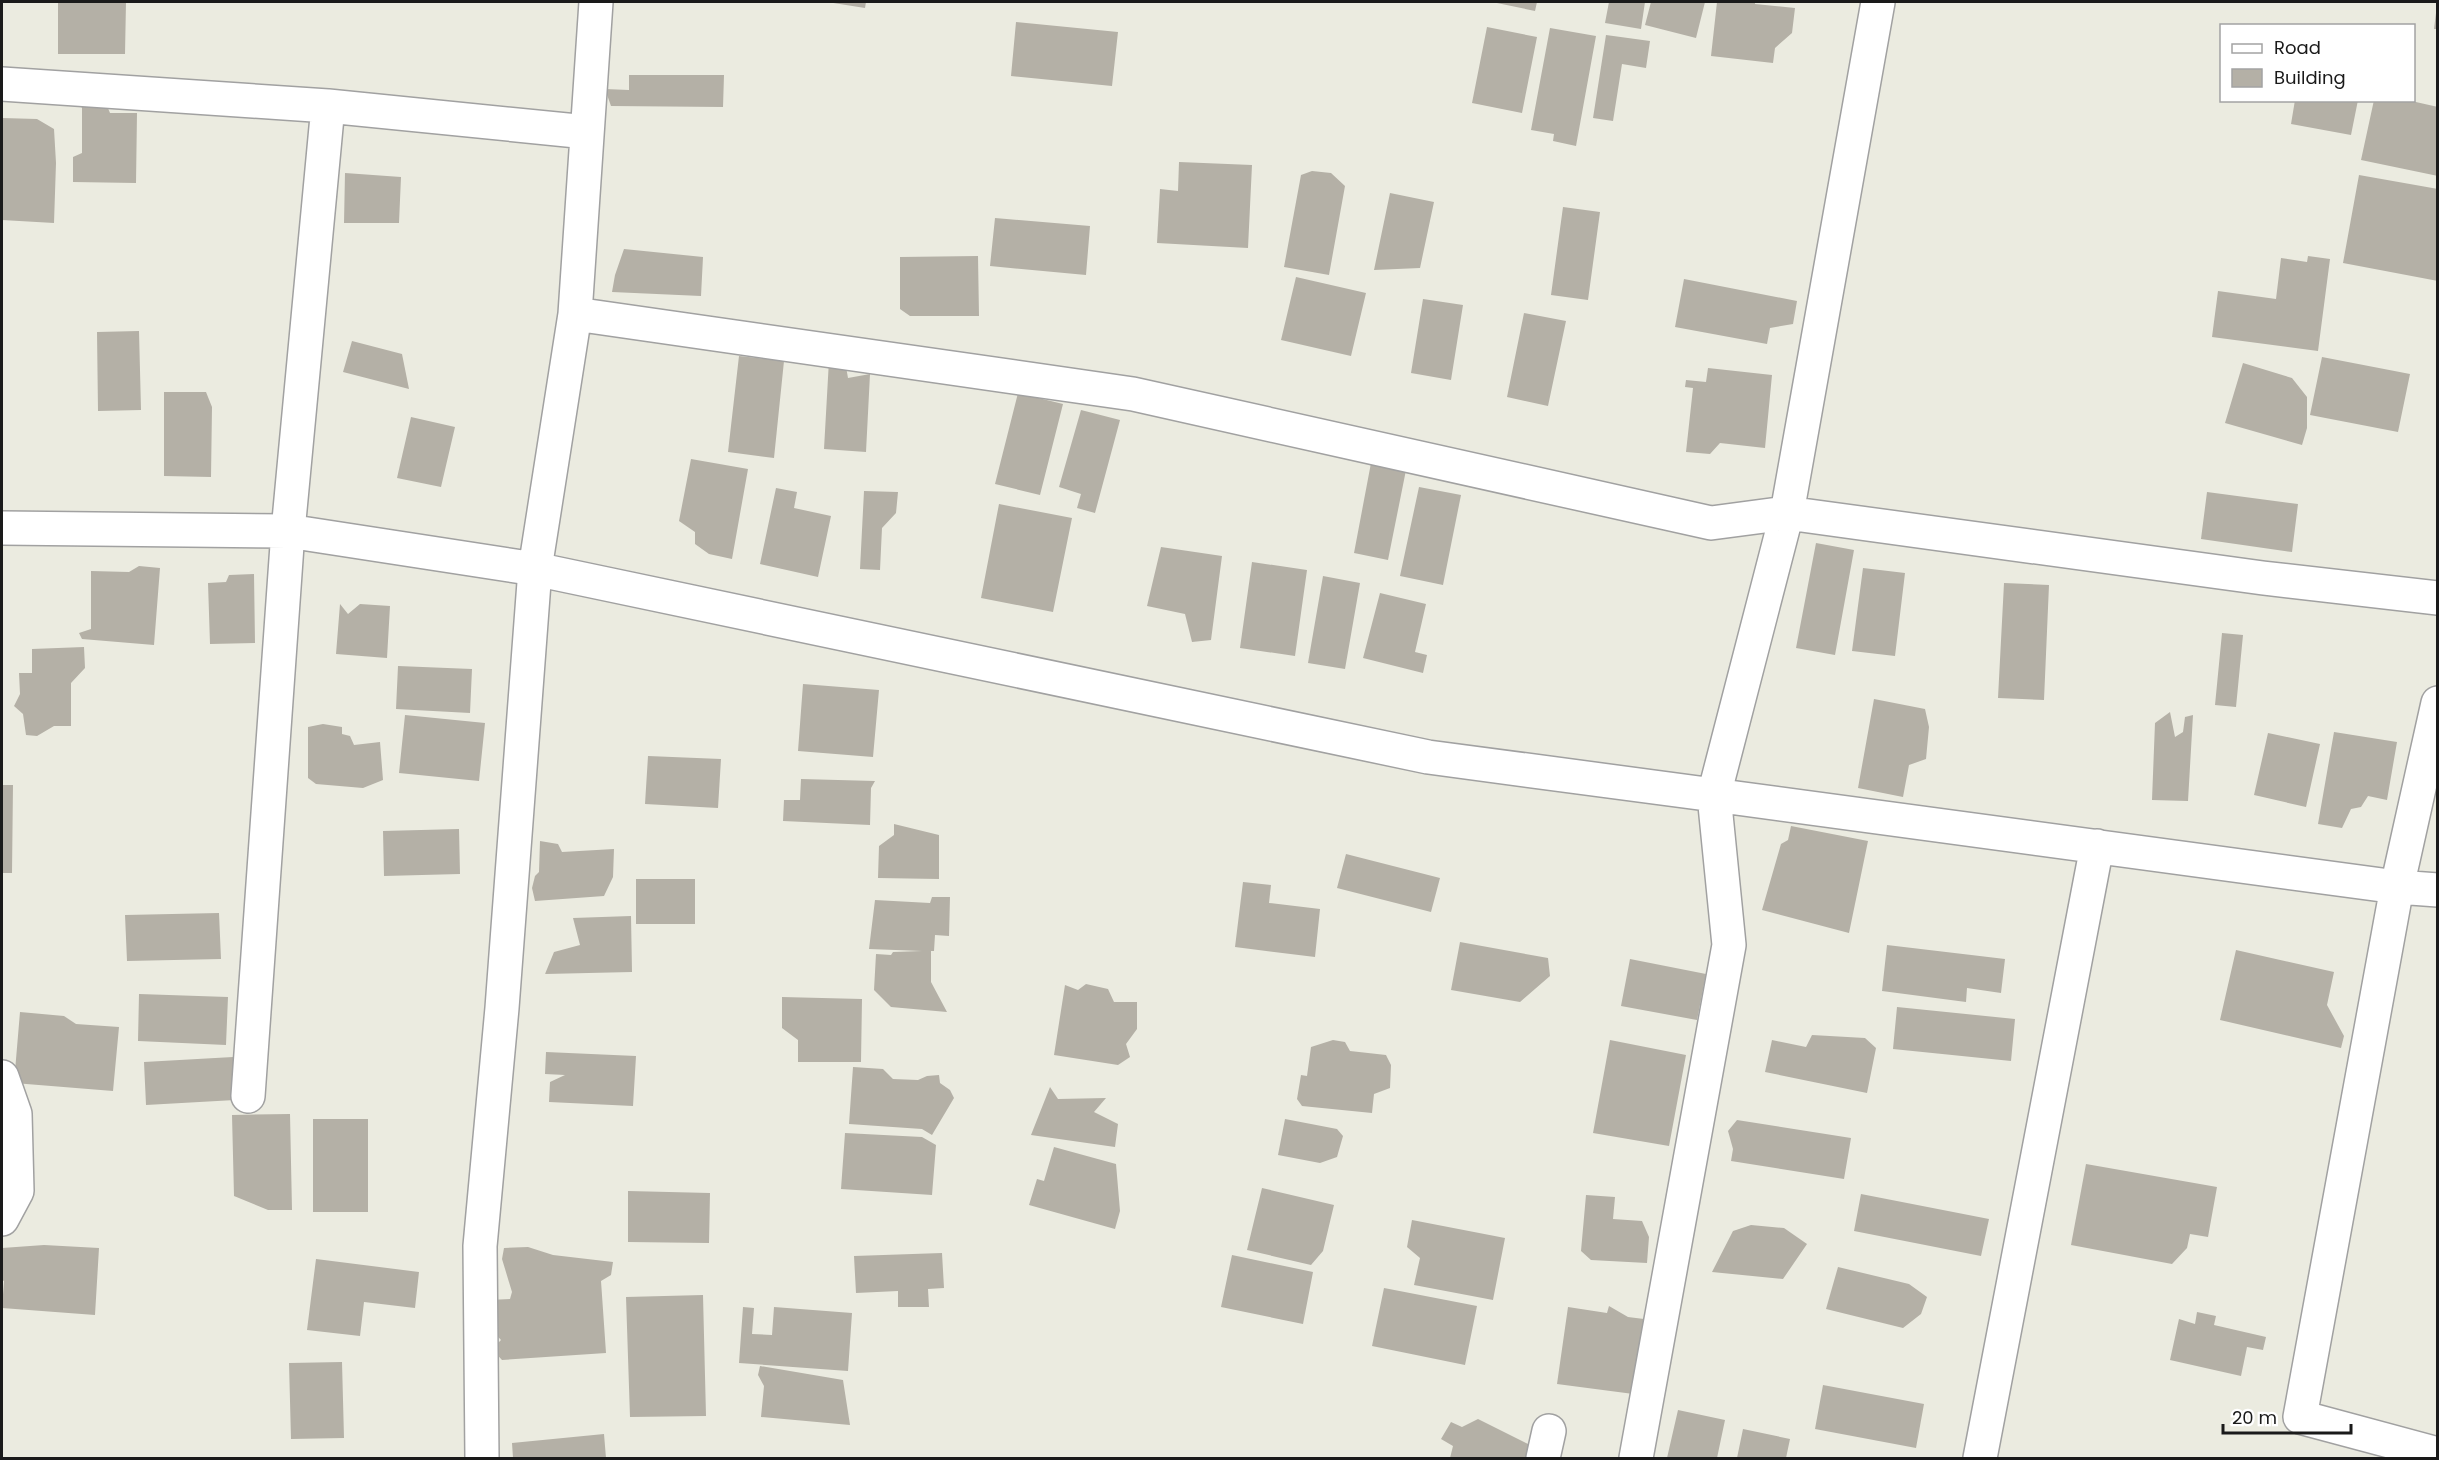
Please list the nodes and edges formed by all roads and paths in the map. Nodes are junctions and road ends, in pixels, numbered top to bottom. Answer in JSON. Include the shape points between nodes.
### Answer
{"nodes":[{"id":1,"x":596,"y":2,"type":"edge"},
{"id":2,"x":1878,"y":2,"type":"edge"},
{"id":3,"x":2,"y":84,"type":"edge"},
{"id":4,"x":328,"y":106,"type":"junction"},
{"id":5,"x":587,"y":132,"type":"junction"},
{"id":6,"x":575,"y":314,"type":"junction"},
{"id":7,"x":1787,"y":513,"type":"junction"},
{"id":8,"x":2,"y":528,"type":"edge"},
{"id":9,"x":288,"y":531,"type":"junction"},
{"id":10,"x":535,"y":569,"type":"junction"},
{"id":11,"x":2438,"y":598,"type":"edge"},
{"id":12,"x":2438,"y":704,"type":"edge"},
{"id":13,"x":1714,"y":795,"type":"junction"},
{"id":14,"x":2097,"y":846,"type":"junction"},
{"id":15,"x":2397,"y":887,"type":"junction"},
{"id":16,"x":2438,"y":890,"type":"edge"},
{"id":17,"x":2,"y":1077,"type":"edge"},
{"id":18,"x":248,"y":1096,"type":"dead end"},
{"id":19,"x":2,"y":1219,"type":"edge"},
{"id":20,"x":2438,"y":1454,"type":"edge"},
{"id":21,"x":482,"y":1458,"type":"edge"},
{"id":22,"x":1636,"y":1458,"type":"edge"},
{"id":23,"x":1980,"y":1458,"type":"edge"}],
"edges":[{"from":1,"to":5,"type":"street"},
{"from":2,"to":7,"type":"street"},
{"from":3,"to":4,"type":"street"},
{"from":4,"to":5,"type":"street"},
{"from":4,"to":9,"type":"street"},
{"from":5,"to":6,"type":"street"},
{"from":6,"to":7,"type":"street","via":[[1133,394],[1711,523]]},
{"from":6,"to":10,"type":"street"},
{"from":7,"to":11,"type":"street"},
{"from":7,"to":13,"type":"street"},
{"from":8,"to":9,"type":"street"},
{"from":9,"to":10,"type":"street"},
{"from":9,"to":18,"type":"street"},
{"from":10,"to":13,"type":"street","via":[[1428,757]]},
{"from":10,"to":21,"type":"street","via":[[480,1246]]},
{"from":12,"to":15,"type":"street"},
{"from":13,"to":14,"type":"street"},
{"from":13,"to":22,"type":"street","via":[[1730,945]]},
{"from":14,"to":15,"type":"street"},
{"from":14,"to":23,"type":"street"},
{"from":15,"to":16,"type":"street"},
{"from":15,"to":20,"type":"street","via":[[2300,1417]]},
{"from":17,"to":19,"type":"street","via":[[15,1114],[17,1191]]}]}
